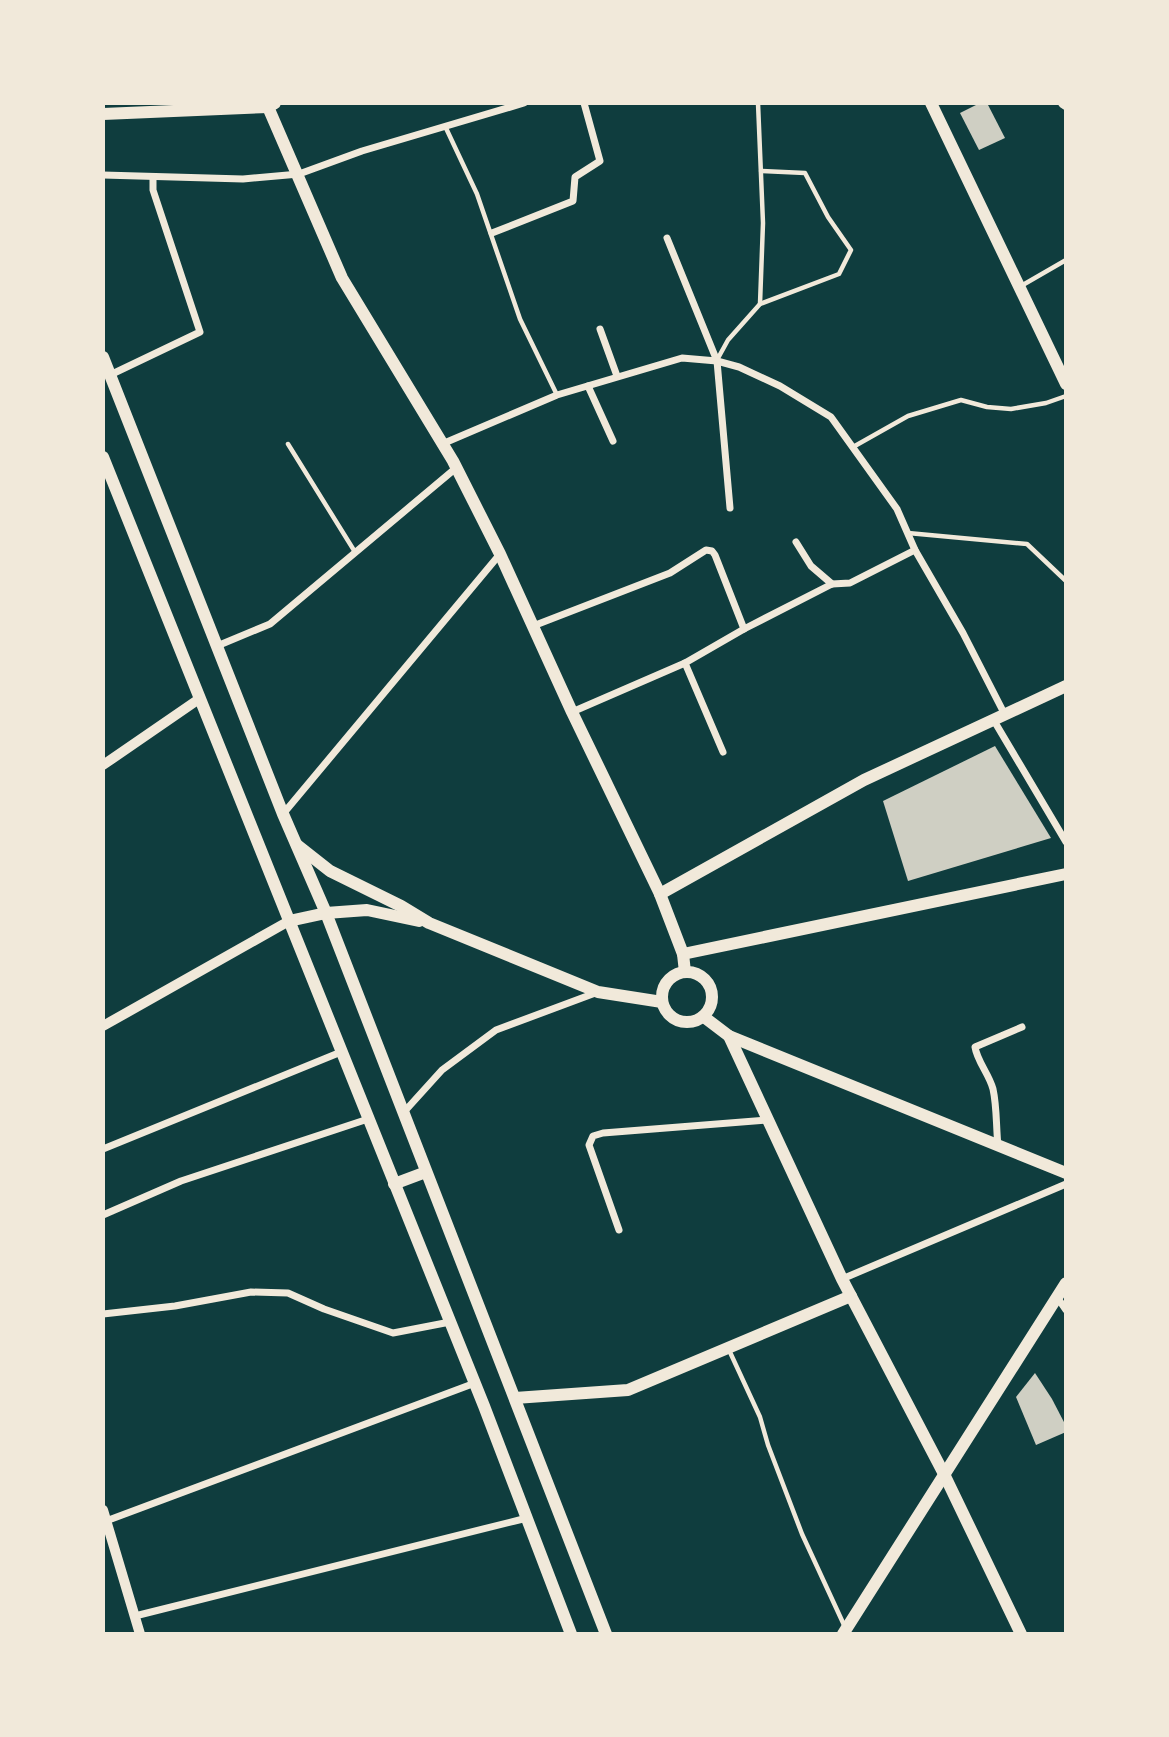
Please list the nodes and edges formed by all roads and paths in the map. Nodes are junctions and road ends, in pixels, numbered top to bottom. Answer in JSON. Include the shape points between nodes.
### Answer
{"nodes":[{"id":1,"x":524,"y":103,"type":"edge"},
{"id":2,"x":584,"y":103,"type":"edge"},
{"id":3,"x":758,"y":103,"type":"edge"},
{"id":4,"x":931,"y":103,"type":"edge"},
{"id":5,"x":270,"y":104,"type":"edge"},
{"id":6,"x":103,"y":114,"type":"edge"},
{"id":7,"x":444,"y":126,"type":"junction"},
{"id":8,"x":761,"y":172,"type":"junction"},
{"id":9,"x":299,"y":174,"type":"junction"},
{"id":10,"x":103,"y":175,"type":"edge"},
{"id":11,"x":153,"y":177,"type":"junction"},
{"id":12,"x":492,"y":233,"type":"junction"},
{"id":13,"x":667,"y":238,"type":"dead end"},
{"id":14,"x":1066,"y":260,"type":"edge"},
{"id":15,"x":1020,"y":286,"type":"junction"},
{"id":16,"x":760,"y":304,"type":"junction"},
{"id":17,"x":600,"y":329,"type":"dead end"},
{"id":18,"x":103,"y":358,"type":"edge"},
{"id":19,"x":717,"y":361,"type":"junction"},
{"id":20,"x":110,"y":375,"type":"junction"},
{"id":21,"x":617,"y":376,"type":"junction"},
{"id":22,"x":1066,"y":384,"type":"edge"},
{"id":23,"x":588,"y":386,"type":"junction"},
{"id":24,"x":557,"y":396,"type":"junction"},
{"id":25,"x":1066,"y":396,"type":"edge"},
{"id":26,"x":613,"y":441,"type":"dead end"},
{"id":27,"x":288,"y":444,"type":"dead end"},
{"id":28,"x":442,"y":444,"type":"junction"},
{"id":29,"x":853,"y":447,"type":"junction"},
{"id":30,"x":103,"y":457,"type":"edge"},
{"id":31,"x":456,"y":468,"type":"junction"},
{"id":32,"x":730,"y":508,"type":"dead end"},
{"id":33,"x":908,"y":533,"type":"junction"},
{"id":34,"x":796,"y":542,"type":"dead end"},
{"id":35,"x":915,"y":550,"type":"junction"},
{"id":36,"x":356,"y":552,"type":"junction"},
{"id":37,"x":500,"y":554,"type":"junction"},
{"id":38,"x":1066,"y":581,"type":"edge"},
{"id":39,"x":832,"y":584,"type":"junction"},
{"id":40,"x":533,"y":626,"type":"junction"},
{"id":41,"x":744,"y":629,"type":"junction"},
{"id":42,"x":217,"y":646,"type":"junction"},
{"id":43,"x":685,"y":663,"type":"junction"},
{"id":44,"x":1066,"y":686,"type":"edge"},
{"id":45,"x":199,"y":699,"type":"junction"},
{"id":46,"x":572,"y":712,"type":"junction"},
{"id":47,"x":998,"y":716,"type":"junction"},
{"id":48,"x":723,"y":752,"type":"dead end"},
{"id":49,"x":103,"y":765,"type":"edge"},
{"id":50,"x":283,"y":814,"type":"junction"},
{"id":51,"x":1066,"y":823,"type":"edge"},
{"id":52,"x":1056,"y":826,"type":"junction"},
{"id":53,"x":1066,"y":842,"type":"edge"},
{"id":54,"x":294,"y":843,"type":"junction"},
{"id":55,"x":1066,"y":874,"type":"edge"},
{"id":56,"x":660,"y":894,"type":"junction"},
{"id":57,"x":326,"y":913,"type":"junction"},
{"id":58,"x":289,"y":920,"type":"junction"},
{"id":59,"x":429,"y":923,"type":"junction"},
{"id":60,"x":683,"y":954,"type":"junction"},
{"id":61,"x":685,"y":972,"type":"junction"},
{"id":62,"x":598,"y":992,"type":"junction"},
{"id":63,"x":662,"y":1002,"type":"junction"},
{"id":64,"x":704,"y":1017,"type":"junction"},
{"id":65,"x":103,"y":1026,"type":"edge"},
{"id":66,"x":1022,"y":1027,"type":"dead end"},
{"id":67,"x":729,"y":1037,"type":"junction"},
{"id":68,"x":341,"y":1052,"type":"junction"},
{"id":69,"x":403,"y":1113,"type":"junction"},
{"id":70,"x":368,"y":1119,"type":"junction"},
{"id":71,"x":768,"y":1119,"type":"junction"},
{"id":72,"x":998,"y":1146,"type":"junction"},
{"id":73,"x":103,"y":1149,"type":"edge"},
{"id":74,"x":426,"y":1172,"type":"junction"},
{"id":75,"x":1066,"y":1172,"type":"edge"},
{"id":76,"x":394,"y":1184,"type":"junction"},
{"id":77,"x":1066,"y":1184,"type":"edge"},
{"id":78,"x":103,"y":1214,"type":"edge"},
{"id":79,"x":618,"y":1230,"type":"dead end"},
{"id":80,"x":842,"y":1279,"type":"junction"},
{"id":81,"x":1066,"y":1283,"type":"edge"},
{"id":82,"x":850,"y":1296,"type":"junction"},
{"id":83,"x":1057,"y":1297,"type":"junction"},
{"id":84,"x":1066,"y":1310,"type":"edge"},
{"id":85,"x":103,"y":1314,"type":"edge"},
{"id":86,"x":450,"y":1322,"type":"junction"},
{"id":87,"x":728,"y":1348,"type":"junction"},
{"id":88,"x":475,"y":1383,"type":"junction"},
{"id":89,"x":515,"y":1398,"type":"junction"},
{"id":90,"x":944,"y":1474,"type":"junction"},
{"id":91,"x":105,"y":1516,"type":"edge"},
{"id":92,"x":527,"y":1518,"type":"junction"},
{"id":93,"x":109,"y":1551,"type":"edge"},
{"id":94,"x":135,"y":1616,"type":"junction"},
{"id":95,"x":844,"y":1632,"type":"edge"},
{"id":96,"x":140,"y":1634,"type":"edge"},
{"id":97,"x":571,"y":1634,"type":"edge"},
{"id":98,"x":606,"y":1634,"type":"edge"},
{"id":99,"x":1021,"y":1634,"type":"edge"}],
"edges":[{"from":1,"to":7,"type":"street"},
{"from":2,"to":12,"type":"street","via":[[600,161],[575,177],[573,201]]},
{"from":3,"to":8,"type":"lane"},
{"from":4,"to":15,"type":"main road"},
{"from":5,"to":6,"type":"main road"},
{"from":5,"to":9,"type":"main road"},
{"from":7,"to":9,"type":"street"},
{"from":7,"to":12,"type":"lane"},
{"from":8,"to":16,"type":"lane"},
{"from":8,"to":16,"type":"lane","via":[[805,173],[851,250],[839,274]]},
{"from":9,"to":11,"type":"street"},
{"from":9,"to":28,"type":"main road","via":[[342,278]]},
{"from":10,"to":11,"type":"street"},
{"from":11,"to":20,"type":"street","via":[[153,190],[200,332]]},
{"from":12,"to":24,"type":"lane","via":[[520,319]]},
{"from":13,"to":19,"type":"street"},
{"from":14,"to":15,"type":"lane"},
{"from":15,"to":22,"type":"main road"},
{"from":16,"to":19,"type":"lane","via":[[728,340]]},
{"from":17,"to":21,"type":"street"},
{"from":18,"to":20,"type":"main road"},
{"from":19,"to":21,"type":"street","via":[[682,358]]},
{"from":19,"to":29,"type":"street","via":[[780,386],[831,417]]},
{"from":19,"to":32,"type":"street"},
{"from":20,"to":42,"type":"main road"},
{"from":21,"to":23,"type":"street"},
{"from":23,"to":24,"type":"street"},
{"from":23,"to":26,"type":"street"},
{"from":24,"to":28,"type":"street"},
{"from":25,"to":29,"type":"lane","via":[[1011,409],[961,400],[908,416]]},
{"from":27,"to":36,"type":"lane"},
{"from":28,"to":31,"type":"main road"},
{"from":29,"to":33,"type":"street","via":[[897,509]]},
{"from":30,"to":45,"type":"main road"},
{"from":31,"to":36,"type":"street"},
{"from":31,"to":37,"type":"main road"},
{"from":33,"to":35,"type":"street"},
{"from":33,"to":38,"type":"lane","via":[[1027,544]]},
{"from":34,"to":39,"type":"street","via":[[811,566]]},
{"from":35,"to":39,"type":"street","via":[[850,583]]},
{"from":35,"to":47,"type":"street","via":[[962,633]]},
{"from":36,"to":42,"type":"street","via":[[270,624]]},
{"from":37,"to":40,"type":"main road"},
{"from":37,"to":50,"type":"street"},
{"from":39,"to":41,"type":"street"},
{"from":40,"to":41,"type":"street","via":[[670,573],[712,551]]},
{"from":40,"to":46,"type":"main road"},
{"from":41,"to":43,"type":"street"},
{"from":42,"to":50,"type":"main road"},
{"from":43,"to":46,"type":"street"},
{"from":43,"to":48,"type":"street"},
{"from":44,"to":47,"type":"main road"},
{"from":45,"to":49,"type":"street"},
{"from":45,"to":58,"type":"main road"},
{"from":46,"to":56,"type":"main road"},
{"from":47,"to":52,"type":"street"},
{"from":47,"to":56,"type":"main road","via":[[864,780]]},
{"from":50,"to":54,"type":"main road"},
{"from":51,"to":52,"type":"street"},
{"from":52,"to":53,"type":"street"},
{"from":54,"to":57,"type":"main road"},
{"from":54,"to":59,"type":"main road","via":[[330,871]]},
{"from":55,"to":60,"type":"main road"},
{"from":56,"to":60,"type":"main road"},
{"from":57,"to":58,"type":"main road"},
{"from":57,"to":59,"type":"main road","via":[[367,910]]},
{"from":57,"to":69,"type":"main road"},
{"from":58,"to":65,"type":"street"},
{"from":58,"to":68,"type":"main road"},
{"from":59,"to":62,"type":"main road"},
{"from":60,"to":61,"type":"main road"},
{"from":61,"to":63,"type":"main road","via":[[667,982]]},
{"from":61,"to":64,"type":"main road","via":[[705,978],[711,987],[713,998]]},
{"from":62,"to":63,"type":"main road"},
{"from":62,"to":69,"type":"street","via":[[496,1030],[442,1070]]},
{"from":63,"to":64,"type":"main road","via":[[674,1019],[684,1022]]},
{"from":64,"to":67,"type":"main road"},
{"from":66,"to":72,"type":"street","via":[[975,1047],[993,1090]]},
{"from":67,"to":71,"type":"main road"},
{"from":67,"to":72,"type":"main road"},
{"from":68,"to":70,"type":"main road"},
{"from":68,"to":73,"type":"street"},
{"from":69,"to":74,"type":"main road"},
{"from":70,"to":76,"type":"main road"},
{"from":70,"to":78,"type":"street","via":[[181,1181]]},
{"from":71,"to":79,"type":"street","via":[[593,1136],[589,1145]]},
{"from":71,"to":80,"type":"main road"},
{"from":72,"to":75,"type":"main road"},
{"from":74,"to":76,"type":"main road"},
{"from":74,"to":89,"type":"main road"},
{"from":76,"to":86,"type":"main road"},
{"from":77,"to":80,"type":"street"},
{"from":80,"to":82,"type":"main road"},
{"from":81,"to":83,"type":"main road"},
{"from":82,"to":87,"type":"main road"},
{"from":82,"to":90,"type":"main road"},
{"from":83,"to":84,"type":"street"},
{"from":83,"to":90,"type":"main road"},
{"from":85,"to":86,"type":"street","via":[[251,1292],[288,1293],[393,1334]]},
{"from":86,"to":88,"type":"main road"},
{"from":87,"to":89,"type":"main road","via":[[628,1390]]},
{"from":87,"to":95,"type":"lane","via":[[760,1417]]},
{"from":88,"to":91,"type":"street"},
{"from":88,"to":92,"type":"main road"},
{"from":89,"to":98,"type":"main road"},
{"from":90,"to":95,"type":"main road"},
{"from":90,"to":99,"type":"main road"},
{"from":91,"to":93,"type":"street"},
{"from":92,"to":94,"type":"street"},
{"from":92,"to":97,"type":"main road"},
{"from":93,"to":94,"type":"street"},
{"from":94,"to":96,"type":"street"}]}
